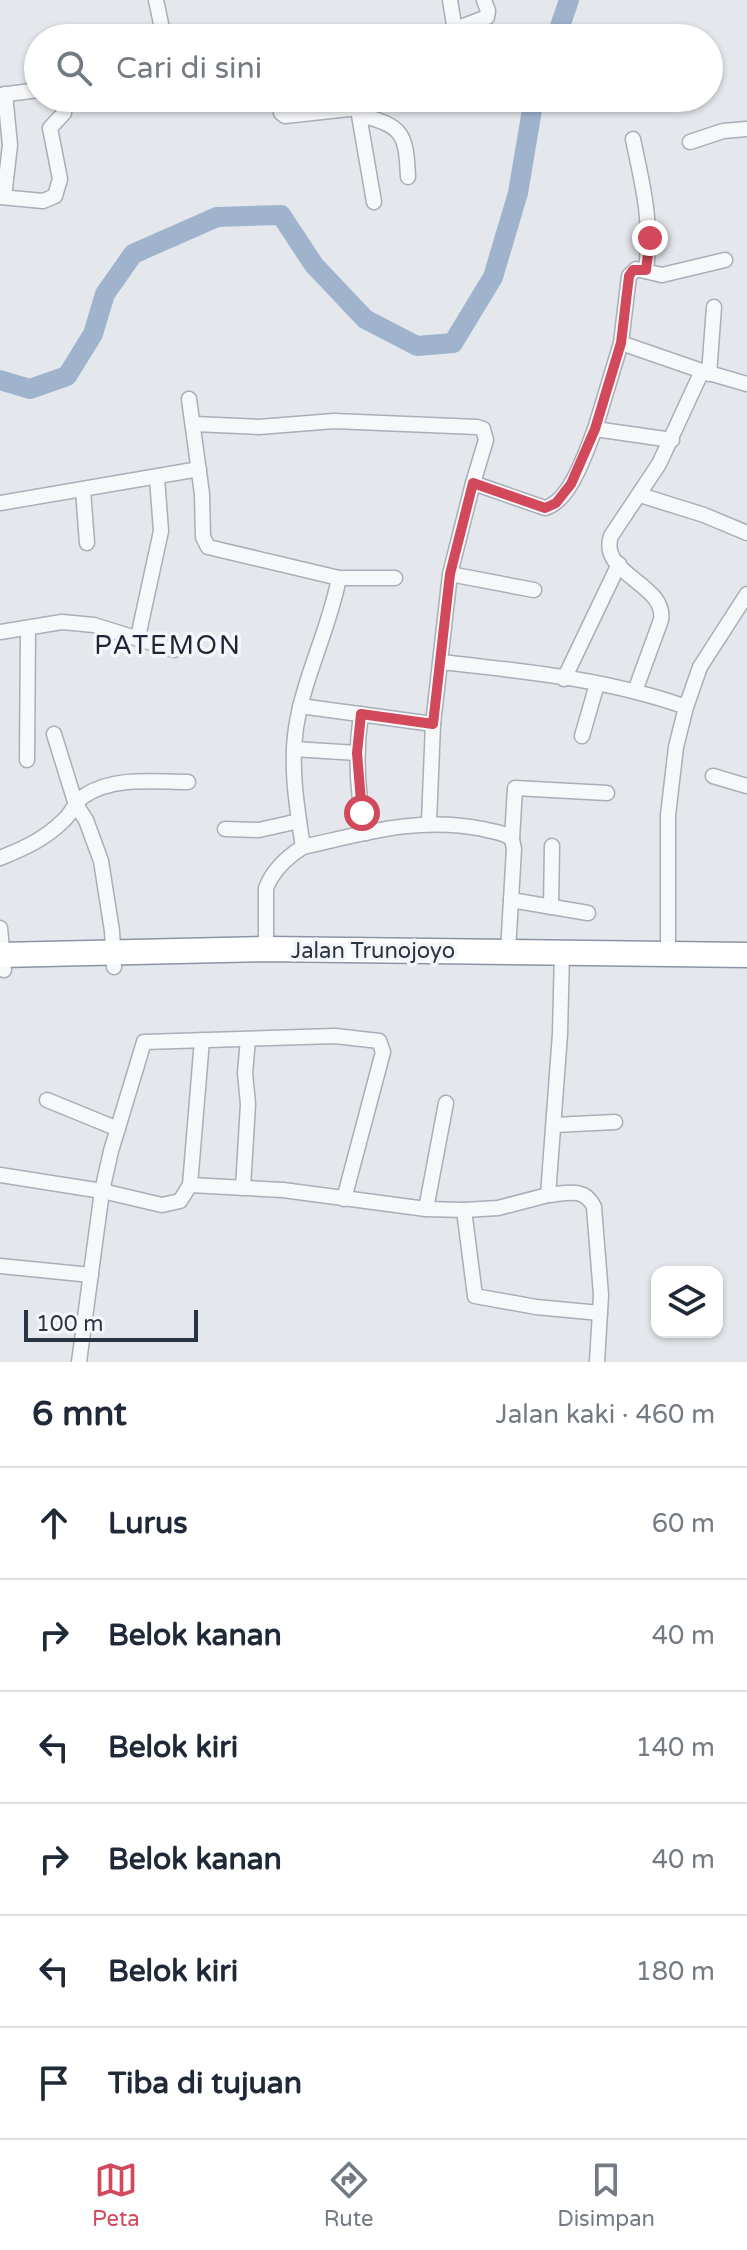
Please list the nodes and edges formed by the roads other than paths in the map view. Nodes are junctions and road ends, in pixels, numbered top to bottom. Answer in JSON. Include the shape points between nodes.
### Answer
{"nodes":[{"id":1,"x":156,"y":0,"type":"edge"},
{"id":2,"x":450,"y":0,"type":"edge"},
{"id":3,"x":484,"y":0,"type":"edge"},
{"id":4,"x":161,"y":24,"type":"edge"},
{"id":5,"x":454,"y":24,"type":"edge"},
{"id":6,"x":471,"y":24,"type":"edge"},
{"id":7,"x":24,"y":92,"type":"edge"},
{"id":8,"x":2,"y":94,"type":"edge"},
{"id":9,"x":64,"y":112,"type":"edge"},
{"id":10,"x":281,"y":112,"type":"edge"},
{"id":11,"x":317,"y":112,"type":"edge"},
{"id":12,"x":359,"y":112,"type":"edge"},
{"id":13,"x":367,"y":112,"type":"edge"},
{"id":14,"x":747,"y":129,"type":"edge"},
{"id":15,"x":633,"y":139,"type":"dead end"},
{"id":16,"x":690,"y":142,"type":"dead end"},
{"id":17,"x":408,"y":177,"type":"dead end"},
{"id":18,"x":2,"y":197,"type":"edge"},
{"id":19,"x":374,"y":202,"type":"dead end"},
{"id":20,"x":725,"y":260,"type":"dead end"},
{"id":21,"x":646,"y":270,"type":"junction"},
{"id":22,"x":714,"y":307,"type":"dead end"},
{"id":23,"x":621,"y":343,"type":"junction"},
{"id":24,"x":706,"y":372,"type":"junction"},
{"id":25,"x":747,"y":384,"type":"edge"},
{"id":26,"x":189,"y":399,"type":"dead end"},
{"id":27,"x":194,"y":424,"type":"junction"},
{"id":28,"x":595,"y":429,"type":"junction"},
{"id":29,"x":672,"y":440,"type":"junction"},
{"id":30,"x":199,"y":469,"type":"junction"},
{"id":31,"x":157,"y":478,"type":"junction"},
{"id":32,"x":473,"y":483,"type":"junction"},
{"id":33,"x":83,"y":490,"type":"junction"},
{"id":34,"x":640,"y":495,"type":"junction"},
{"id":35,"x":0,"y":503,"type":"edge"},
{"id":36,"x":747,"y":533,"type":"edge"},
{"id":37,"x":87,"y":543,"type":"dead end"},
{"id":38,"x":619,"y":564,"type":"junction"},
{"id":39,"x":450,"y":574,"type":"junction"},
{"id":40,"x":339,"y":578,"type":"junction"},
{"id":41,"x":395,"y":578,"type":"dead end"},
{"id":42,"x":534,"y":590,"type":"dead end"},
{"id":43,"x":747,"y":595,"type":"edge"},
{"id":44,"x":28,"y":629,"type":"junction"},
{"id":45,"x":0,"y":632,"type":"edge"},
{"id":46,"x":138,"y":637,"type":"junction"},
{"id":47,"x":174,"y":650,"type":"dead end"},
{"id":48,"x":441,"y":662,"type":"junction"},
{"id":49,"x":564,"y":679,"type":"junction"},
{"id":50,"x":597,"y":684,"type":"junction"},
{"id":51,"x":635,"y":691,"type":"junction"},
{"id":52,"x":300,"y":706,"type":"junction"},
{"id":53,"x":686,"y":707,"type":"junction"},
{"id":54,"x":361,"y":714,"type":"junction"},
{"id":55,"x":433,"y":724,"type":"junction"},
{"id":56,"x":54,"y":734,"type":"dead end"},
{"id":57,"x":582,"y":736,"type":"dead end"},
{"id":58,"x":294,"y":749,"type":"junction"},
{"id":59,"x":357,"y":753,"type":"junction"},
{"id":60,"x":27,"y":760,"type":"dead end"},
{"id":61,"x":713,"y":776,"type":"dead end"},
{"id":62,"x":188,"y":782,"type":"dead end"},
{"id":63,"x":747,"y":786,"type":"edge"},
{"id":64,"x":607,"y":793,"type":"dead end"},
{"id":65,"x":76,"y":805,"type":"junction"},
{"id":66,"x":299,"y":821,"type":"junction"},
{"id":67,"x":429,"y":822,"type":"junction"},
{"id":68,"x":225,"y":829,"type":"dead end"},
{"id":69,"x":366,"y":833,"type":"junction"},
{"id":70,"x":512,"y":839,"type":"junction"},
{"id":71,"x":552,"y":846,"type":"dead end"},
{"id":72,"x":303,"y":847,"type":"junction"},
{"id":73,"x":0,"y":858,"type":"edge"},
{"id":74,"x":511,"y":900,"type":"junction"},
{"id":75,"x":551,"y":907,"type":"junction"},
{"id":76,"x":588,"y":913,"type":"dead end"},
{"id":77,"x":0,"y":928,"type":"edge"},
{"id":78,"x":266,"y":949,"type":"junction"},
{"id":79,"x":508,"y":951,"type":"junction"},
{"id":80,"x":668,"y":953,"type":"junction"},
{"id":81,"x":747,"y":955,"type":"edge"},
{"id":82,"x":562,"y":959,"type":"junction"},
{"id":83,"x":114,"y":960,"type":"junction"},
{"id":84,"x":2,"y":963,"type":"edge"},
{"id":85,"x":747,"y":970,"type":"edge"},
{"id":86,"x":248,"y":1039,"type":"junction"},
{"id":87,"x":202,"y":1040,"type":"junction"},
{"id":88,"x":47,"y":1100,"type":"dead end"},
{"id":89,"x":446,"y":1103,"type":"dead end"},
{"id":90,"x":615,"y":1122,"type":"dead end"},
{"id":91,"x":554,"y":1125,"type":"junction"},
{"id":92,"x":118,"y":1129,"type":"junction"},
{"id":93,"x":0,"y":1175,"type":"edge"},
{"id":94,"x":190,"y":1185,"type":"junction"},
{"id":95,"x":243,"y":1188,"type":"junction"},
{"id":96,"x":102,"y":1191,"type":"junction"},
{"id":97,"x":548,"y":1195,"type":"junction"},
{"id":98,"x":344,"y":1199,"type":"junction"},
{"id":99,"x":426,"y":1209,"type":"junction"},
{"id":100,"x":464,"y":1210,"type":"junction"},
{"id":101,"x":0,"y":1266,"type":"edge"},
{"id":102,"x":91,"y":1275,"type":"junction"},
{"id":103,"x":600,"y":1313,"type":"junction"},
{"id":104,"x":79,"y":1362,"type":"edge"},
{"id":105,"x":597,"y":1362,"type":"edge"}],
"edges":[{"from":1,"to":4,"type":"street"},
{"from":2,"to":5,"type":"street"},
{"from":3,"to":6,"type":"street","via":[[487,17]]},
{"from":7,"to":8,"type":"street"},
{"from":8,"to":18,"type":"street","via":[[10,145]]},
{"from":9,"to":18,"type":"street","via":[[50,128],[60,179],[53,199]]},
{"from":10,"to":11,"type":"street"},
{"from":12,"to":19,"type":"street"},
{"from":13,"to":17,"type":"street","via":[[399,132]]},
{"from":14,"to":16,"type":"street"},
{"from":15,"to":21,"type":"street","via":[[649,221]]},
{"from":20,"to":21,"type":"street","via":[[662,275]]},
{"from":21,"to":23,"type":"street","via":[[633,270],[629,276]]},
{"from":22,"to":24,"type":"street"},
{"from":23,"to":24,"type":"street"},
{"from":23,"to":28,"type":"street"},
{"from":24,"to":25,"type":"street"},
{"from":24,"to":29,"type":"street"},
{"from":26,"to":27,"type":"street"},
{"from":27,"to":30,"type":"street"},
{"from":27,"to":32,"type":"street","via":[[259,427],[334,421],[477,427],[486,440]]},
{"from":28,"to":29,"type":"street"},
{"from":28,"to":32,"type":"street","via":[[571,484],[551,507]]},
{"from":29,"to":34,"type":"street"},
{"from":30,"to":31,"type":"street"},
{"from":30,"to":40,"type":"street","via":[[208,547]]},
{"from":31,"to":33,"type":"street"},
{"from":31,"to":46,"type":"street","via":[[161,531]]},
{"from":32,"to":39,"type":"street"},
{"from":33,"to":35,"type":"street"},
{"from":33,"to":37,"type":"street"},
{"from":34,"to":36,"type":"street"},
{"from":34,"to":38,"type":"street","via":[[609,543]]},
{"from":38,"to":49,"type":"street"},
{"from":38,"to":51,"type":"street","via":[[662,614]]},
{"from":39,"to":42,"type":"street"},
{"from":39,"to":48,"type":"street"},
{"from":40,"to":41,"type":"street"},
{"from":40,"to":52,"type":"street"},
{"from":43,"to":53,"type":"street","via":[[700,667]]},
{"from":44,"to":45,"type":"street"},
{"from":44,"to":46,"type":"street","via":[[62,622]]},
{"from":44,"to":60,"type":"street"},
{"from":46,"to":47,"type":"street"},
{"from":48,"to":49,"type":"street"},
{"from":48,"to":55,"type":"street"},
{"from":49,"to":50,"type":"street"},
{"from":50,"to":51,"type":"street"},
{"from":50,"to":57,"type":"street"},
{"from":51,"to":53,"type":"street"},
{"from":52,"to":54,"type":"street"},
{"from":52,"to":58,"type":"street"},
{"from":53,"to":80,"type":"street","via":[[668,815]]},
{"from":54,"to":55,"type":"street"},
{"from":54,"to":59,"type":"street"},
{"from":55,"to":67,"type":"street"},
{"from":56,"to":65,"type":"street"},
{"from":58,"to":59,"type":"street"},
{"from":58,"to":66,"type":"street"},
{"from":59,"to":69,"type":"street"},
{"from":61,"to":63,"type":"street"},
{"from":62,"to":65,"type":"street","via":[[119,783],[86,795]]},
{"from":64,"to":70,"type":"street","via":[[515,788]]},
{"from":65,"to":73,"type":"street","via":[[37,842]]},
{"from":65,"to":83,"type":"street","via":[[101,861]]},
{"from":66,"to":68,"type":"street","via":[[259,830]]},
{"from":66,"to":72,"type":"street"},
{"from":67,"to":69,"type":"street"},
{"from":67,"to":70,"type":"street","via":[[474,827]]},
{"from":69,"to":72,"type":"street"},
{"from":70,"to":74,"type":"street"},
{"from":71,"to":75,"type":"street"},
{"from":72,"to":78,"type":"street","via":[[269,879]]},
{"from":74,"to":75,"type":"street"},
{"from":74,"to":79,"type":"street"},
{"from":75,"to":76,"type":"street"},
{"from":77,"to":84,"type":"street"},
{"from":78,"to":79,"type":"highway","name":"Jalan Trunojoyo"},
{"from":78,"to":83,"type":"highway","name":"Jalan Trunojoyo"},
{"from":79,"to":82,"type":"highway","name":"Jalan Trunojoyo"},
{"from":80,"to":81,"type":"highway","name":"Jalan Trunojoyo"},
{"from":80,"to":82,"type":"highway","name":"Jalan Trunojoyo"},
{"from":82,"to":83,"type":"highway","name":"Jalan Trunojoyo","via":[[268,965]]},
{"from":82,"to":85,"type":"highway","name":"Jalan Trunojoyo"},
{"from":82,"to":91,"type":"street"},
{"from":83,"to":84,"type":"highway","name":"Jalan Trunojoyo"},
{"from":86,"to":87,"type":"street"},
{"from":86,"to":95,"type":"street"},
{"from":86,"to":98,"type":"street","via":[[356,1036],[380,1042],[383,1052]]},
{"from":87,"to":92,"type":"street","via":[[143,1043]]},
{"from":87,"to":94,"type":"street"},
{"from":88,"to":92,"type":"street"},
{"from":89,"to":99,"type":"street"},
{"from":90,"to":91,"type":"street"},
{"from":91,"to":97,"type":"street"},
{"from":92,"to":96,"type":"street"},
{"from":93,"to":96,"type":"street"},
{"from":94,"to":95,"type":"street"},
{"from":94,"to":96,"type":"street","via":[[171,1205]]},
{"from":95,"to":98,"type":"street"},
{"from":96,"to":102,"type":"street"},
{"from":97,"to":100,"type":"street","via":[[498,1208]]},
{"from":97,"to":103,"type":"street","via":[[578,1192],[593,1203]]},
{"from":98,"to":99,"type":"street"},
{"from":99,"to":100,"type":"street"},
{"from":100,"to":103,"type":"street","via":[[475,1296]]},
{"from":101,"to":102,"type":"street"},
{"from":102,"to":104,"type":"street"},
{"from":103,"to":105,"type":"street"}]}
